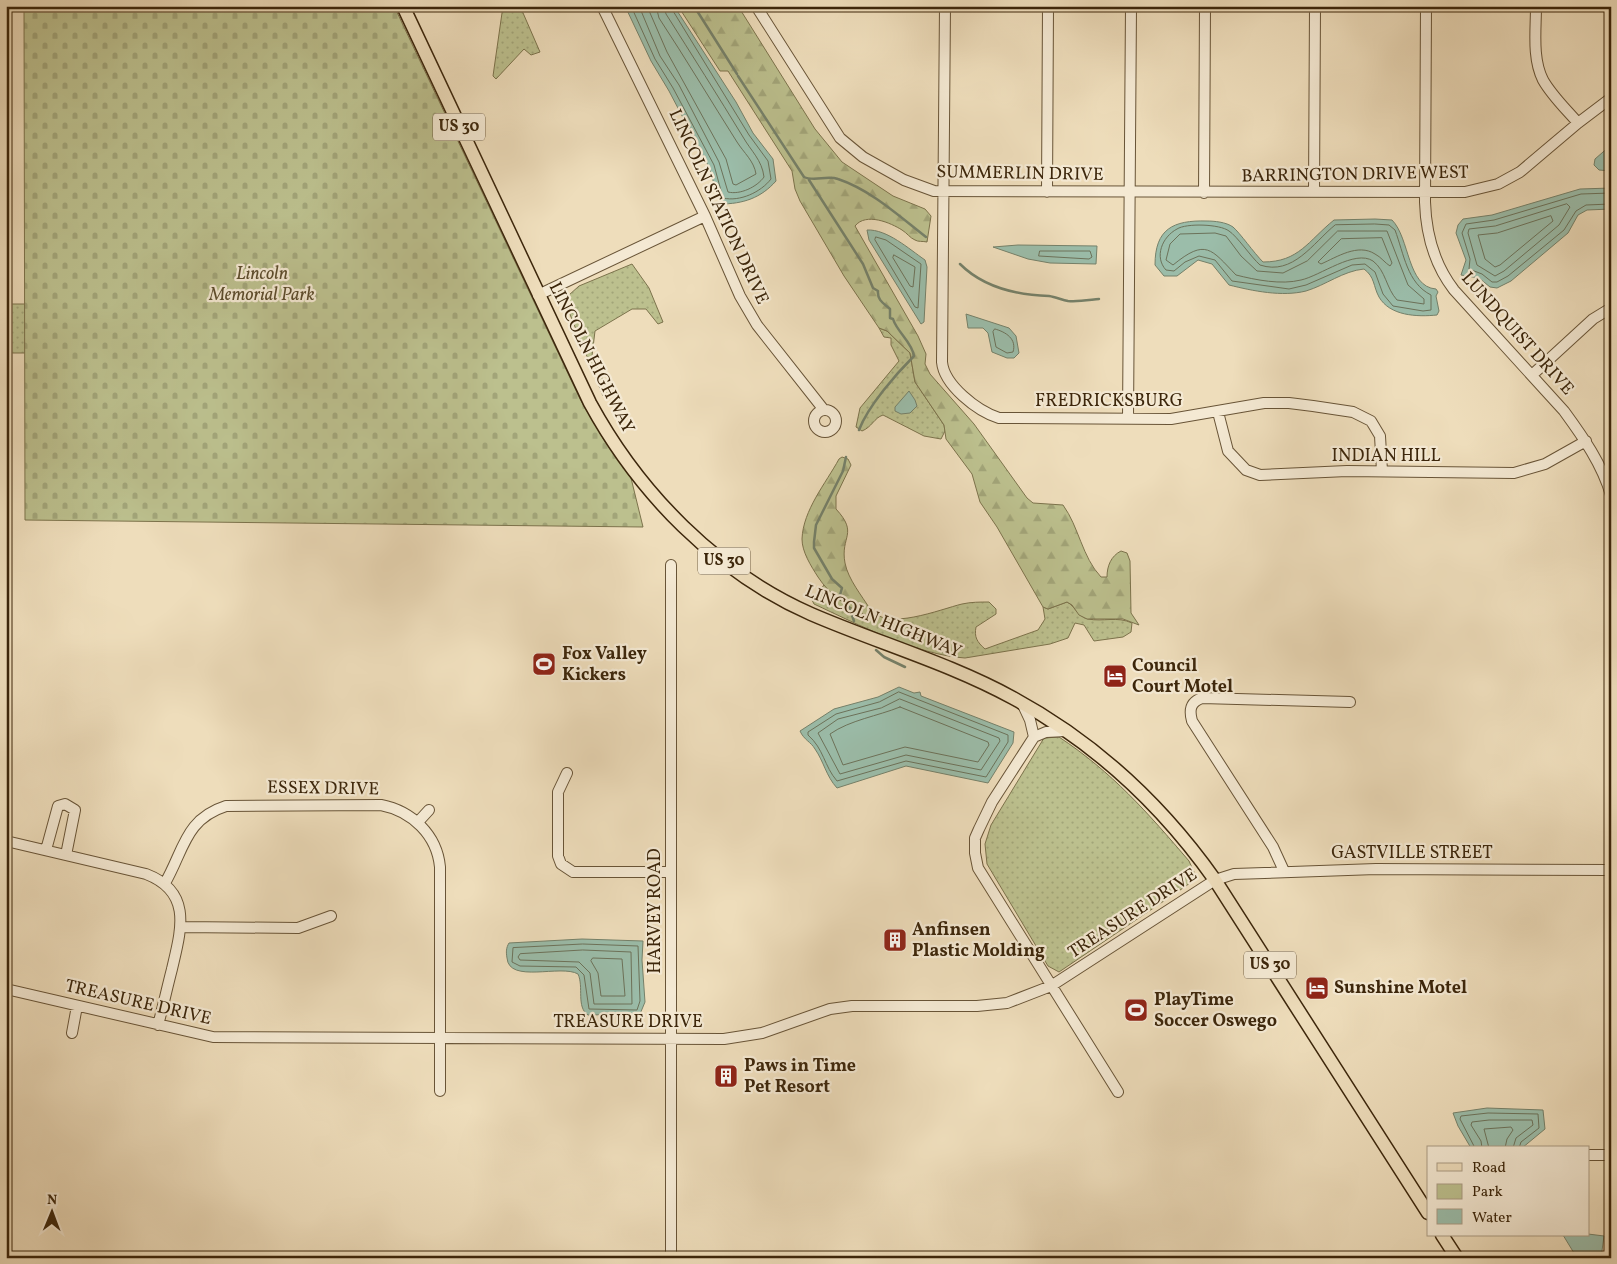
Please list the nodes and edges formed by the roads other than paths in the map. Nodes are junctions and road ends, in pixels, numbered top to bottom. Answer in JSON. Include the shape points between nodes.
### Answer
{"nodes":[{"id":1,"x":403,"y":6,"type":"edge"},
{"id":2,"x":602,"y":6,"type":"edge"},
{"id":3,"x":756,"y":6,"type":"edge"},
{"id":4,"x":945,"y":6,"type":"edge"},
{"id":5,"x":1048,"y":6,"type":"edge"},
{"id":6,"x":1132,"y":6,"type":"edge"},
{"id":7,"x":1205,"y":6,"type":"edge"},
{"id":8,"x":1315,"y":6,"type":"edge"},
{"id":9,"x":1426,"y":6,"type":"edge"},
{"id":10,"x":1536,"y":6,"type":"edge"},
{"id":11,"x":1611,"y":98,"type":"edge"},
{"id":12,"x":1578,"y":123,"type":"junction"},
{"id":13,"x":943,"y":191,"type":"junction"},
{"id":14,"x":1047,"y":192,"type":"junction"},
{"id":15,"x":1130,"y":192,"type":"junction"},
{"id":16,"x":1314,"y":192,"type":"junction"},
{"id":17,"x":1424,"y":192,"type":"junction"},
{"id":18,"x":1204,"y":193,"type":"junction"},
{"id":19,"x":705,"y":216,"type":"junction"},
{"id":20,"x":538,"y":295,"type":"junction"},
{"id":21,"x":1611,"y":308,"type":"edge"},
{"id":22,"x":1532,"y":375,"type":"junction"},
{"id":23,"x":824,"y":410,"type":"dead end"},
{"id":24,"x":1218,"y":412,"type":"junction"},
{"id":25,"x":1128,"y":418,"type":"junction"},
{"id":26,"x":1586,"y":441,"type":"junction"},
{"id":27,"x":1382,"y":471,"type":"junction"},
{"id":28,"x":1611,"y":495,"type":"edge"},
{"id":29,"x":671,"y":565,"type":"dead end"},
{"id":30,"x":1350,"y":702,"type":"dead end"},
{"id":31,"x":1022,"y":703,"type":"junction"},
{"id":32,"x":1066,"y":731,"type":"junction"},
{"id":33,"x":1034,"y":737,"type":"junction"},
{"id":34,"x":567,"y":773,"type":"dead end"},
{"id":35,"x":429,"y":810,"type":"dead end"},
{"id":36,"x":418,"y":822,"type":"junction"},
{"id":37,"x":6,"y":840,"type":"edge"},
{"id":38,"x":46,"y":850,"type":"junction"},
{"id":39,"x":66,"y":854,"type":"junction"},
{"id":40,"x":1611,"y":870,"type":"edge"},
{"id":41,"x":1284,"y":871,"type":"junction"},
{"id":42,"x":672,"y":872,"type":"junction"},
{"id":43,"x":1215,"y":880,"type":"junction"},
{"id":44,"x":165,"y":884,"type":"junction"},
{"id":45,"x":331,"y":916,"type":"dead end"},
{"id":46,"x":181,"y":927,"type":"junction"},
{"id":47,"x":1051,"y":986,"type":"junction"},
{"id":48,"x":6,"y":989,"type":"edge"},
{"id":49,"x":77,"y":1006,"type":"junction"},
{"id":50,"x":158,"y":1026,"type":"junction"},
{"id":51,"x":72,"y":1033,"type":"dead end"},
{"id":52,"x":440,"y":1037,"type":"junction"},
{"id":53,"x":671,"y":1038,"type":"junction"},
{"id":54,"x":440,"y":1091,"type":"dead end"},
{"id":55,"x":1118,"y":1092,"type":"dead end"},
{"id":56,"x":1590,"y":1155,"type":"edge"},
{"id":57,"x":1611,"y":1155,"type":"edge"},
{"id":58,"x":1427,"y":1211,"type":"edge"},
{"id":59,"x":1443,"y":1236,"type":"edge"},
{"id":60,"x":671,"y":1258,"type":"edge"},
{"id":61,"x":1457,"y":1258,"type":"edge"}],
"edges":[{"from":1,"to":20,"type":"main road","name":"LINCOLN HIGHWAY","number":"US 30"},
{"from":2,"to":19,"type":"street","name":"LINCOLN STATION DRIVE"},
{"from":3,"to":13,"type":"street","name":"SUMMERLIN DRIVE","via":[[840,138],[863,157],[914,185]]},
{"from":4,"to":13,"type":"street"},
{"from":5,"to":14,"type":"street"},
{"from":6,"to":15,"type":"street"},
{"from":7,"to":18,"type":"street"},
{"from":8,"to":16,"type":"street"},
{"from":9,"to":17,"type":"street","name":"LUNDQUIST DRIVE"},
{"from":10,"to":12,"type":"street","via":[[1539,70],[1551,91]]},
{"from":11,"to":12,"type":"street","name":"BARRINGTON DRIVE WEST"},
{"from":12,"to":17,"type":"street","name":"BARRINGTON DRIVE WEST","via":[[1520,172],[1498,184],[1464,192]]},
{"from":13,"to":14,"type":"street","name":"SUMMERLIN DRIVE"},
{"from":13,"to":25,"type":"street","name":"FREDRICKSBURG","via":[[942,362],[950,384],[999,418]]},
{"from":14,"to":15,"type":"street","name":"SUMMERLIN DRIVE"},
{"from":15,"to":18,"type":"street","name":"BARRINGTON DRIVE WEST"},
{"from":15,"to":25,"type":"street"},
{"from":16,"to":17,"type":"street","name":"BARRINGTON DRIVE WEST"},
{"from":16,"to":18,"type":"street","name":"BARRINGTON DRIVE WEST"},
{"from":17,"to":22,"type":"street","name":"LUNDQUIST DRIVE","via":[[1425,222],[1431,247],[1447,282]]},
{"from":19,"to":20,"type":"street"},
{"from":19,"to":23,"type":"street","name":"LINCOLN STATION DRIVE","via":[[740,296],[757,326]]},
{"from":20,"to":31,"type":"main road","name":"LINCOLN HIGHWAY","number":"US 30","via":[[604,428],[640,478],[693,536],[752,581],[809,613],[964,674]]},
{"from":21,"to":22,"type":"street","via":[[1593,319]]},
{"from":22,"to":26,"type":"street","name":"LUNDQUIST DRIVE"},
{"from":24,"to":25,"type":"street","name":"FREDRICKSBURG","via":[[1176,419]]},
{"from":24,"to":27,"type":"street","name":"INDIAN HILL","via":[[1228,451],[1237,463],[1253,473]]},
{"from":24,"to":27,"type":"street","name":"FREDRICKSBURG","via":[[1277,402],[1361,415],[1378,430],[1382,444]]},
{"from":26,"to":27,"type":"street","name":"INDIAN HILL","via":[[1545,464],[1514,473]]},
{"from":26,"to":28,"type":"street","name":"LUNDQUIST DRIVE"},
{"from":29,"to":42,"type":"street","name":"HARVEY ROAD"},
{"from":30,"to":41,"type":"street","via":[[1202,698],[1190,709],[1192,721],[1279,858]]},
{"from":31,"to":32,"type":"main road","name":"LINCOLN HIGHWAY","number":"US 30"},
{"from":31,"to":33,"type":"street"},
{"from":32,"to":33,"type":"street","via":[[1046,732]]},
{"from":32,"to":43,"type":"main road","name":"LINCOLN HIGHWAY","number":"US 30","via":[[1142,792],[1180,833]]},
{"from":33,"to":47,"type":"street","via":[[982,822],[975,838],[975,853],[978,868]]},
{"from":34,"to":42,"type":"street","via":[[558,792],[558,856],[566,870]]},
{"from":35,"to":36,"type":"street"},
{"from":36,"to":44,"type":"street","name":"ESSEX DRIVE","via":[[399,810],[381,805],[226,806],[204,816],[190,829]]},
{"from":36,"to":52,"type":"street","name":"ESSEX DRIVE","via":[[434,844],[440,867]]},
{"from":37,"to":38,"type":"street"},
{"from":38,"to":39,"type":"street"},
{"from":38,"to":39,"type":"street","via":[[55,813],[58,806],[65,804],[76,810]]},
{"from":39,"to":44,"type":"street","via":[[146,874]]},
{"from":40,"to":41,"type":"street","name":"GASTVILLE STREET"},
{"from":41,"to":43,"type":"street","name":"GASTVILLE STREET","via":[[1240,873]]},
{"from":42,"to":53,"type":"street","name":"HARVEY ROAD"},
{"from":43,"to":47,"type":"street","name":"TREASURE DRIVE"},
{"from":43,"to":58,"type":"main road","name":"LINCOLN HIGHWAY","number":"US 30"},
{"from":44,"to":46,"type":"street","via":[[179,905]]},
{"from":45,"to":46,"type":"street","via":[[298,928]]},
{"from":46,"to":50,"type":"street"},
{"from":47,"to":53,"type":"street","name":"TREASURE DRIVE","via":[[1007,1003],[852,1006],[830,1009],[744,1037]]},
{"from":47,"to":55,"type":"street"},
{"from":48,"to":49,"type":"street","name":"TREASURE DRIVE"},
{"from":49,"to":50,"type":"street","name":"TREASURE DRIVE"},
{"from":49,"to":51,"type":"street"},
{"from":50,"to":52,"type":"street","name":"TREASURE DRIVE","via":[[213,1037]]},
{"from":52,"to":53,"type":"street","name":"TREASURE DRIVE"},
{"from":52,"to":54,"type":"street","name":"ESSEX DRIVE"},
{"from":53,"to":60,"type":"street","name":"HARVEY ROAD"},
{"from":56,"to":57,"type":"street"},
{"from":59,"to":61,"type":"main road"}]}
